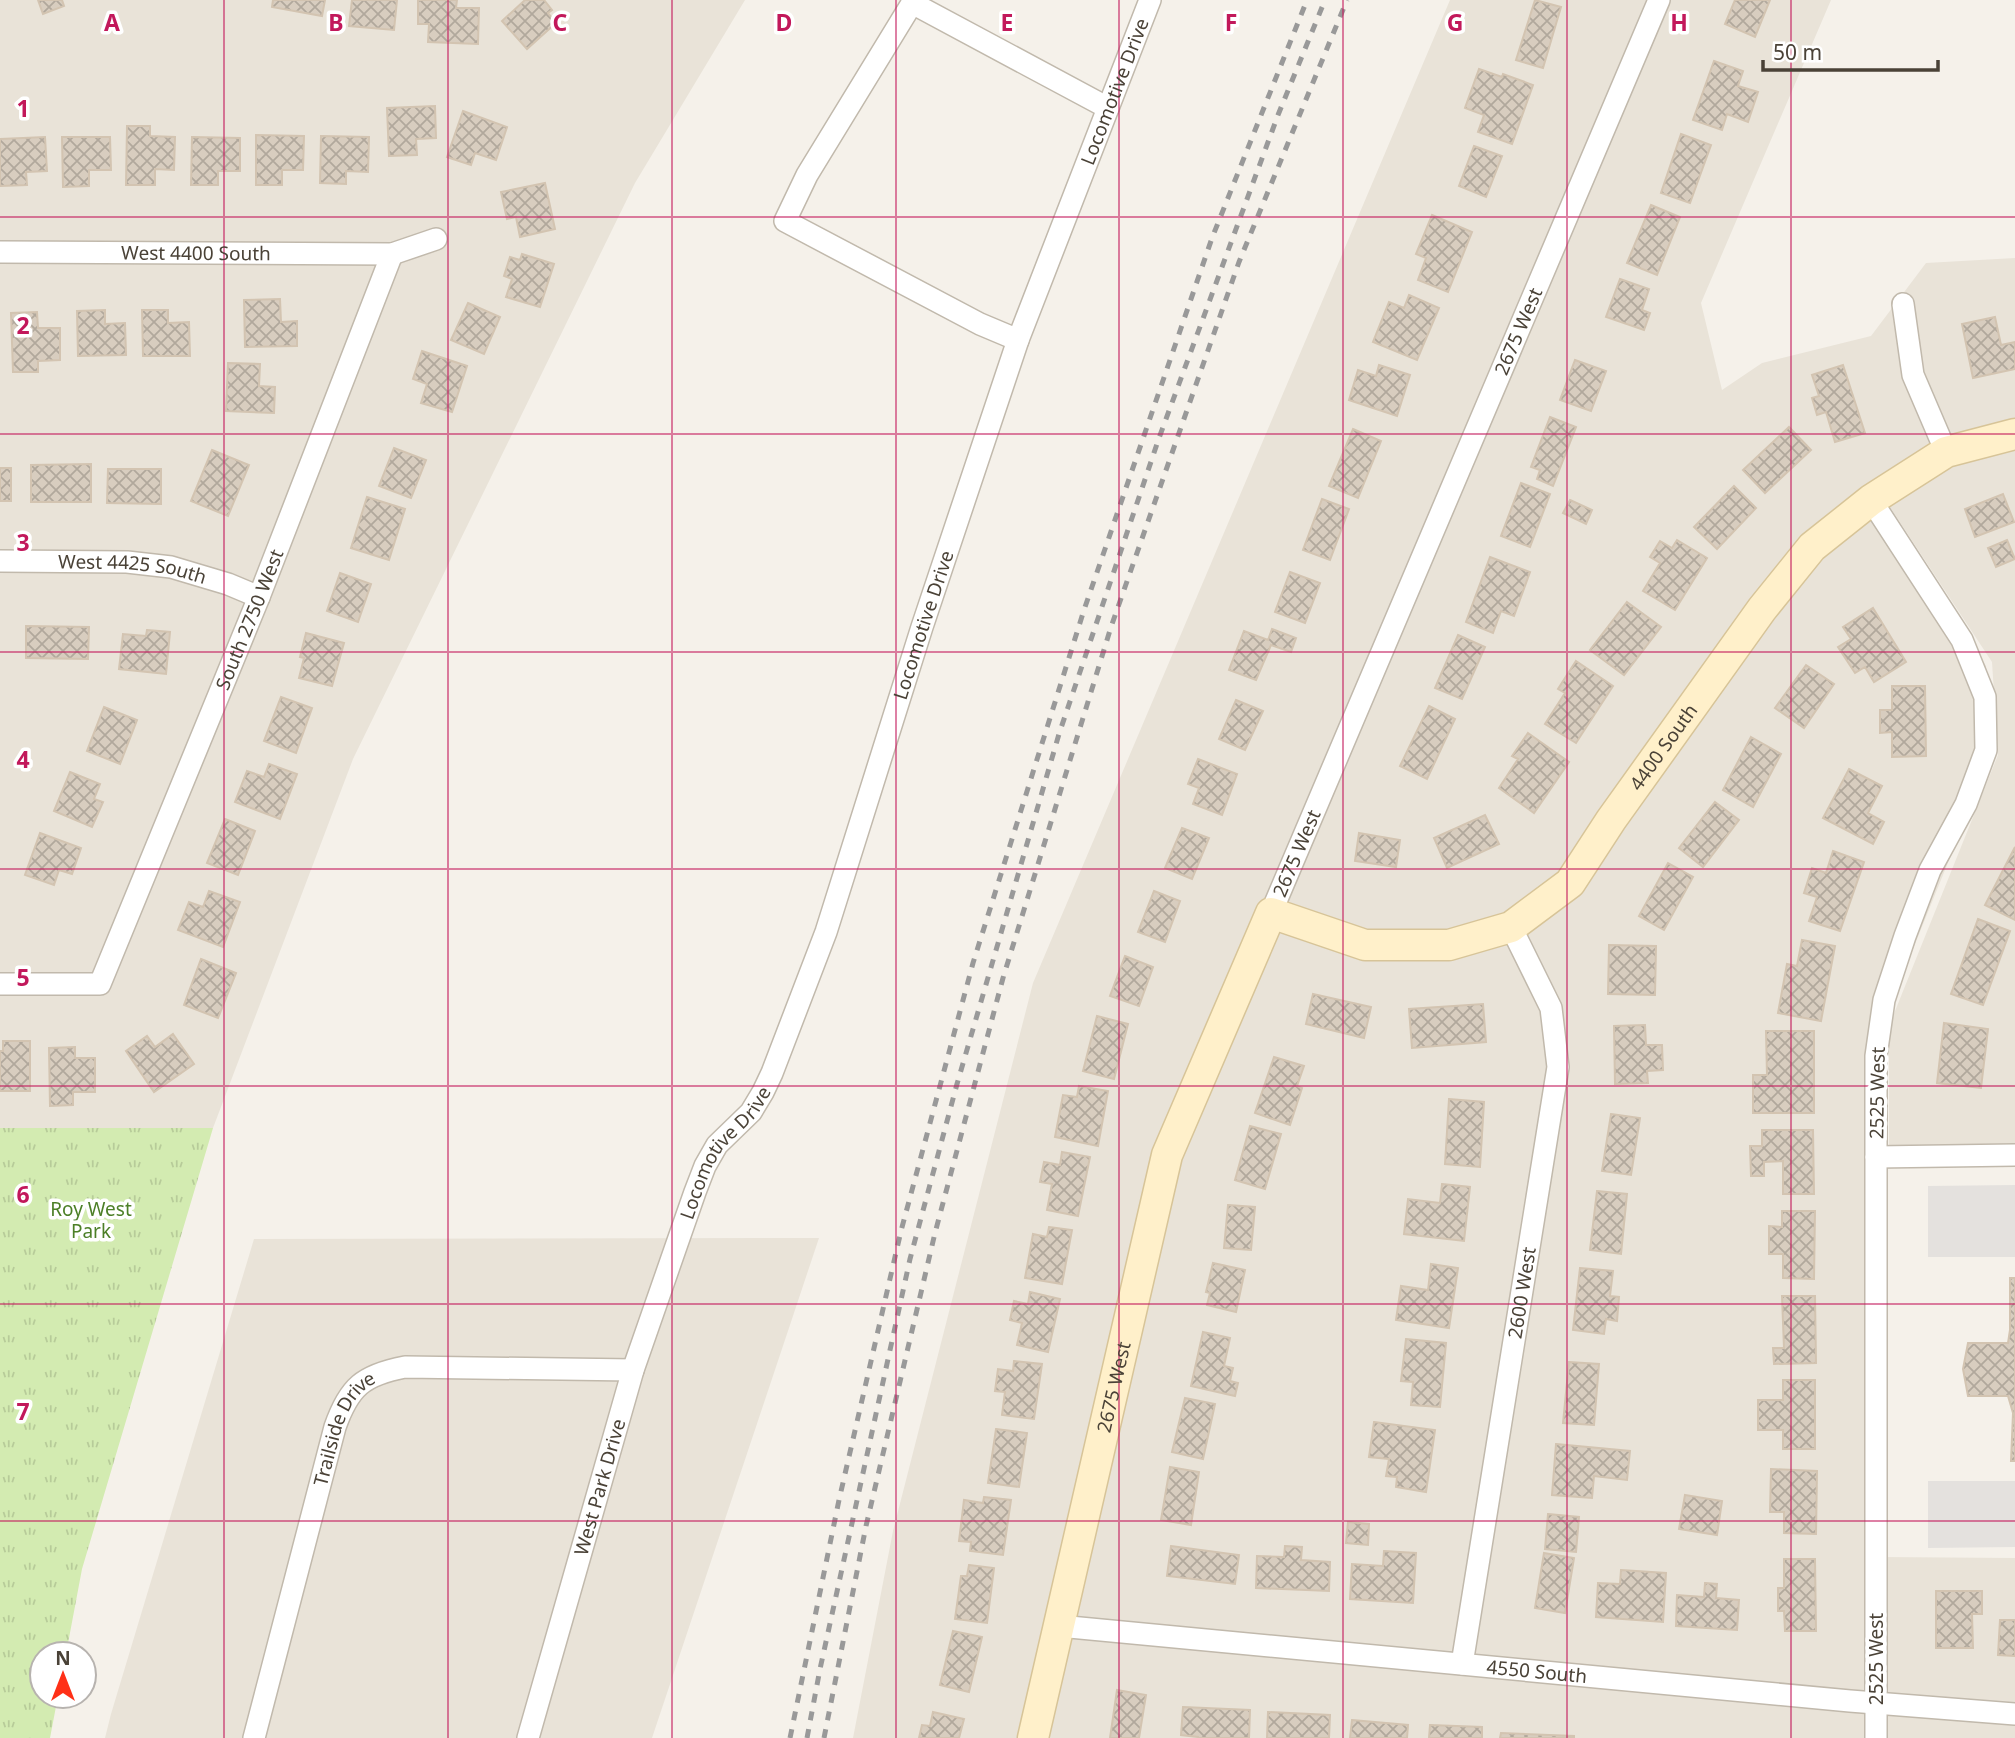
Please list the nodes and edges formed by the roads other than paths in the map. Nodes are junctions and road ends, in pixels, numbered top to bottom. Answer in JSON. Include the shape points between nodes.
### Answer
{"nodes":[{"id":1,"x":1150,"y":0,"type":"edge"},
{"id":2,"x":1659,"y":0,"type":"edge"},
{"id":3,"x":913,"y":1,"type":"edge"},
{"id":4,"x":1108,"y":108,"type":"junction"},
{"id":5,"x":436,"y":239,"type":"dead end"},
{"id":6,"x":0,"y":253,"type":"edge"},
{"id":7,"x":391,"y":254,"type":"junction"},
{"id":8,"x":1903,"y":304,"type":"dead end"},
{"id":9,"x":1018,"y":340,"type":"junction"},
{"id":10,"x":2015,"y":434,"type":"edge"},
{"id":11,"x":1945,"y":452,"type":"junction"},
{"id":12,"x":1871,"y":500,"type":"junction"},
{"id":13,"x":0,"y":561,"type":"edge"},
{"id":14,"x":259,"y":597,"type":"junction"},
{"id":15,"x":1271,"y":913,"type":"junction"},
{"id":16,"x":1511,"y":927,"type":"junction"},
{"id":17,"x":0,"y":984,"type":"edge"},
{"id":18,"x":2015,"y":1155,"type":"edge"},
{"id":19,"x":1876,"y":1157,"type":"junction"},
{"id":20,"x":679,"y":1238,"type":"joint"},
{"id":21,"x":633,"y":1370,"type":"junction"},
{"id":22,"x":1059,"y":1626,"type":"junction"},
{"id":23,"x":1462,"y":1664,"type":"junction"},
{"id":24,"x":1877,"y":1703,"type":"junction"},
{"id":25,"x":2015,"y":1714,"type":"edge"},
{"id":26,"x":254,"y":1738,"type":"edge"},
{"id":27,"x":528,"y":1738,"type":"edge"},
{"id":28,"x":1033,"y":1738,"type":"edge"},
{"id":29,"x":1876,"y":1738,"type":"edge"}],
"edges":[{"from":1,"to":4,"type":"street","name":"Locomotive Drive"},
{"from":2,"to":15,"type":"street","name":"2675 West"},
{"from":3,"to":4,"type":"street"},
{"from":3,"to":9,"type":"street","via":[[807,175],[785,221]]},
{"from":4,"to":9,"type":"street","name":"Locomotive Drive"},
{"from":5,"to":7,"type":"street","name":"West 4400 South"},
{"from":6,"to":7,"type":"street","name":"West 4400 South"},
{"from":7,"to":14,"type":"street","name":"South 2750 West"},
{"from":8,"to":11,"type":"street","via":[[1913,375]]},
{"from":9,"to":20,"type":"street","name":"Locomotive Drive","via":[[826,932],[763,1092],[751,1112],[717,1145]]},
{"from":10,"to":11,"type":"street","name":"4400 South"},
{"from":11,"to":12,"type":"street","name":"4400 South"},
{"from":12,"to":16,"type":"street","name":"4400 South","via":[[1812,547],[1762,609],[1570,883]]},
{"from":12,"to":19,"type":"street","name":"2525 West","via":[[1962,640],[1985,697],[1986,737],[1986,750],[1966,804],[1930,870],[1884,1000],[1876,1056]]},
{"from":13,"to":14,"type":"street","name":"West 4425 South","via":[[171,567]]},
{"from":14,"to":17,"type":"street","name":"South 2750 West","via":[[100,984]]},
{"from":15,"to":16,"type":"street","name":"4400 South","via":[[1366,945],[1449,945]]},
{"from":15,"to":22,"type":"street","name":"2675 West","via":[[1167,1156]]},
{"from":16,"to":23,"type":"street","name":"2600 West","via":[[1551,1008],[1558,1067]]},
{"from":18,"to":19,"type":"street"},
{"from":19,"to":24,"type":"street","name":"2525 West"},
{"from":20,"to":21,"type":"street","name":"West Park Drive"},
{"from":21,"to":26,"type":"street","name":"Trailside Drive","via":[[405,1367],[359,1384],[342,1407],[335,1427]]},
{"from":21,"to":27,"type":"street","name":"West Park Drive"},
{"from":22,"to":23,"type":"street","name":"4550 South"},
{"from":22,"to":28,"type":"street","name":"2675 West"},
{"from":23,"to":24,"type":"street","name":"4550 South"},
{"from":24,"to":25,"type":"street","name":"4550 South"},
{"from":24,"to":29,"type":"street","name":"2525 West"}]}
